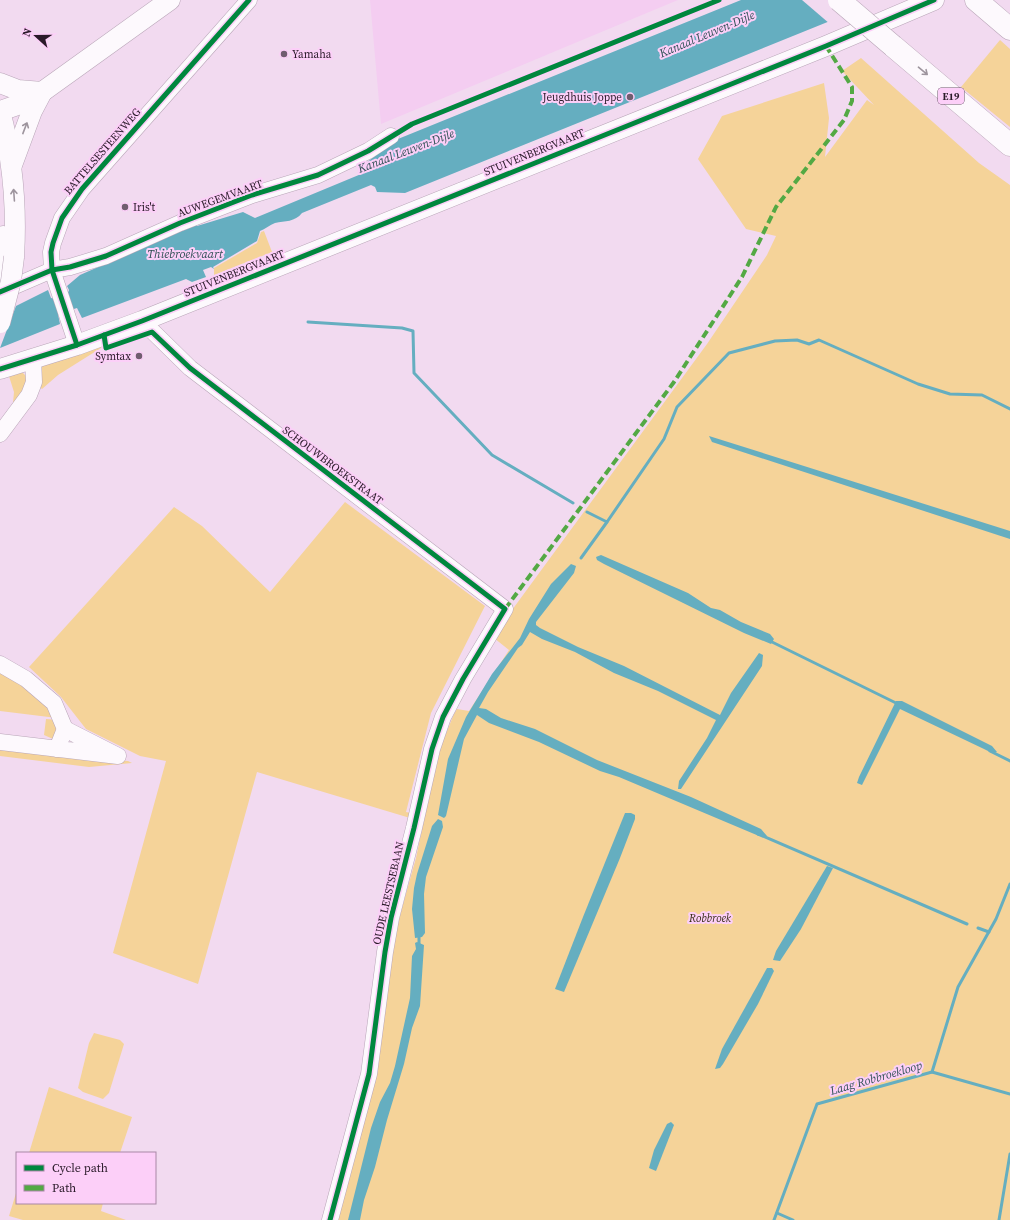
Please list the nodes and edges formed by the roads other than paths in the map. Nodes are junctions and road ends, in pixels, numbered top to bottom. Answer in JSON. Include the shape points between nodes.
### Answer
{"nodes":[{"id":1,"x":170,"y":0,"type":"edge"},
{"id":2,"x":249,"y":0,"type":"edge"},
{"id":3,"x":839,"y":0,"type":"edge"},
{"id":4,"x":934,"y":0,"type":"edge"},
{"id":5,"x":981,"y":4,"type":"edge"},
{"id":6,"x":1010,"y":29,"type":"edge"},
{"id":7,"x":0,"y":83,"type":"edge"},
{"id":8,"x":42,"y":92,"type":"junction"},
{"id":9,"x":0,"y":111,"type":"edge"},
{"id":10,"x":392,"y":136,"type":"dead end"},
{"id":11,"x":1010,"y":145,"type":"edge"},
{"id":12,"x":12,"y":165,"type":"junction"},
{"id":13,"x":0,"y":187,"type":"edge"},
{"id":14,"x":5,"y":265,"type":"edge"},
{"id":15,"x":54,"y":275,"type":"junction"},
{"id":16,"x":0,"y":292,"type":"edge"},
{"id":17,"x":142,"y":321,"type":"junction"},
{"id":18,"x":0,"y":323,"type":"edge"},
{"id":19,"x":77,"y":345,"type":"junction"},
{"id":20,"x":33,"y":359,"type":"junction"},
{"id":21,"x":0,"y":369,"type":"edge"},
{"id":22,"x":0,"y":434,"type":"edge"},
{"id":23,"x":505,"y":609,"type":"joint"},
{"id":24,"x":0,"y":664,"type":"edge"},
{"id":25,"x":65,"y":728,"type":"junction"},
{"id":26,"x":0,"y":742,"type":"edge"},
{"id":27,"x":57,"y":749,"type":"junction"},
{"id":28,"x":330,"y":1220,"type":"edge"}],
"edges":[{"from":1,"to":8,"type":"main road"},
{"from":2,"to":15,"type":"street","name":"BATTELSESTEENWEG","via":[[67,208],[53,243]]},
{"from":3,"to":11,"type":"highway","number":"E19","one_way":true,"bridge":true},
{"from":4,"to":17,"type":"main road","name":"STUIVENBERGVAART","via":[[819,49]]},
{"from":5,"to":6,"type":"highway"},
{"from":7,"to":8,"type":"main road","via":[[18,90]]},
{"from":8,"to":9,"type":"main road","via":[[26,102]]},
{"from":12,"to":8,"type":"main road","one_way":true,"via":[[29,118]]},
{"from":9,"to":12,"type":"main road"},
{"from":10,"to":15,"type":"street","name":"AUWEGEMVAART","via":[[368,151],[318,175],[226,205],[106,256],[70,267]]},
{"from":14,"to":12,"type":"main road","one_way":true,"via":[[16,225]]},
{"from":13,"to":14,"type":"main road"},
{"from":14,"to":18,"type":"main road","bridge":true,"via":[[11,281]]},
{"from":15,"to":16,"type":"street","name":"AUWEGEMVAART"},
{"from":15,"to":19,"type":"street","name":"BATTELSESTEENWEG"},
{"from":17,"to":19,"type":"main road","name":"STUIVENBERGVAART"},
{"from":17,"to":23,"type":"street","name":"SCHOUWBROEKSTRAAT","via":[[190,368]]},
{"from":19,"to":20,"type":"main road","name":"STUIVENBERGVAART"},
{"from":20,"to":21,"type":"main road","name":"STUIVENBERGVAART"},
{"from":20,"to":22,"type":"street","via":[[34,382],[28,395]]},
{"from":23,"to":28,"type":"street","name":"OUDE LEESTSEBAAN","via":[[443,717],[432,749],[391,918],[369,1074]]},
{"from":24,"to":25,"type":"street","via":[[26,680],[54,703]]},
{"from":25,"to":27,"type":"street"},
{"from":25,"to":27,"type":"street","via":[[118,756]]},
{"from":26,"to":27,"type":"street"}]}
